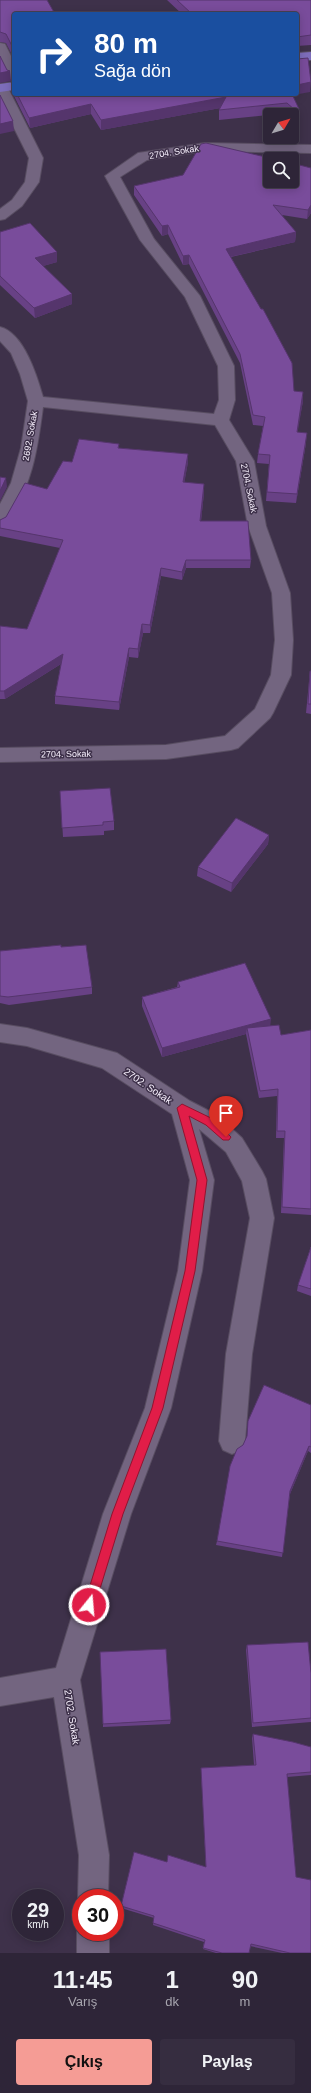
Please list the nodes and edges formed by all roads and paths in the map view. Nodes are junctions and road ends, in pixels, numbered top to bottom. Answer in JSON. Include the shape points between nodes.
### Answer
{"nodes":[{"id":1,"x":0,"y":47,"type":"edge"},
{"id":2,"x":311,"y":56,"type":"edge"},
{"id":3,"x":299,"y":58,"type":"edge"},
{"id":4,"x":12,"y":72,"type":"edge"},
{"id":5,"x":5,"y":88,"type":"edge"},
{"id":6,"x":311,"y":150,"type":"edge"},
{"id":7,"x":0,"y":216,"type":"edge"},
{"id":8,"x":0,"y":332,"type":"edge"},
{"id":9,"x":36,"y":401,"type":"junction"},
{"id":10,"x":221,"y":420,"type":"junction"},
{"id":11,"x":0,"y":521,"type":"edge"},
{"id":12,"x":0,"y":755,"type":"edge"},
{"id":13,"x":0,"y":1033,"type":"edge"},
{"id":14,"x":182,"y":1108,"type":"junction"},
{"id":15,"x":232,"y":1441,"type":"dead end"},
{"id":16,"x":66,"y":1680,"type":"junction"},
{"id":17,"x":0,"y":1692,"type":"edge"},
{"id":18,"x":93,"y":1889,"type":"edge"},
{"id":19,"x":93,"y":1941,"type":"edge"},
{"id":20,"x":93,"y":1953,"type":"edge"}],
"edges":[{"from":1,"to":4,"type":"street"},
{"from":2,"to":3,"type":"main road"},
{"from":5,"to":7,"type":"street","via":[[36,158],[32,182],[17,203]]},
{"from":6,"to":10,"type":"street","name":"2704. Sokak","via":[[205,147],[143,156],[112,176],[147,240],[192,296],[226,366],[227,400]]},
{"from":8,"to":9,"type":"street","name":"2692. Sokak","via":[[18,351]]},
{"from":9,"to":10,"type":"street"},
{"from":9,"to":11,"type":"street","name":"2692. Sokak","via":[[30,448],[20,483]]},
{"from":10,"to":12,"type":"street","name":"2704. Sokak","via":[[245,461],[257,526],[281,593],[284,640],[281,675],[263,713],[231,743],[166,752]]},
{"from":13,"to":14,"type":"street","name":"2702. Sokak","via":[[27,1037],[110,1060]]},
{"from":14,"to":15,"type":"street","via":[[209,1122],[234,1145],[254,1179],[262,1218],[239,1354]]},
{"from":14,"to":16,"type":"street","name":"2702. Sokak","via":[[202,1180],[190,1271],[158,1408],[117,1514]]},
{"from":16,"to":17,"type":"street"},
{"from":16,"to":18,"type":"street","name":"2702. Sokak","via":[[94,1855]]},
{"from":19,"to":20,"type":"street"}]}
